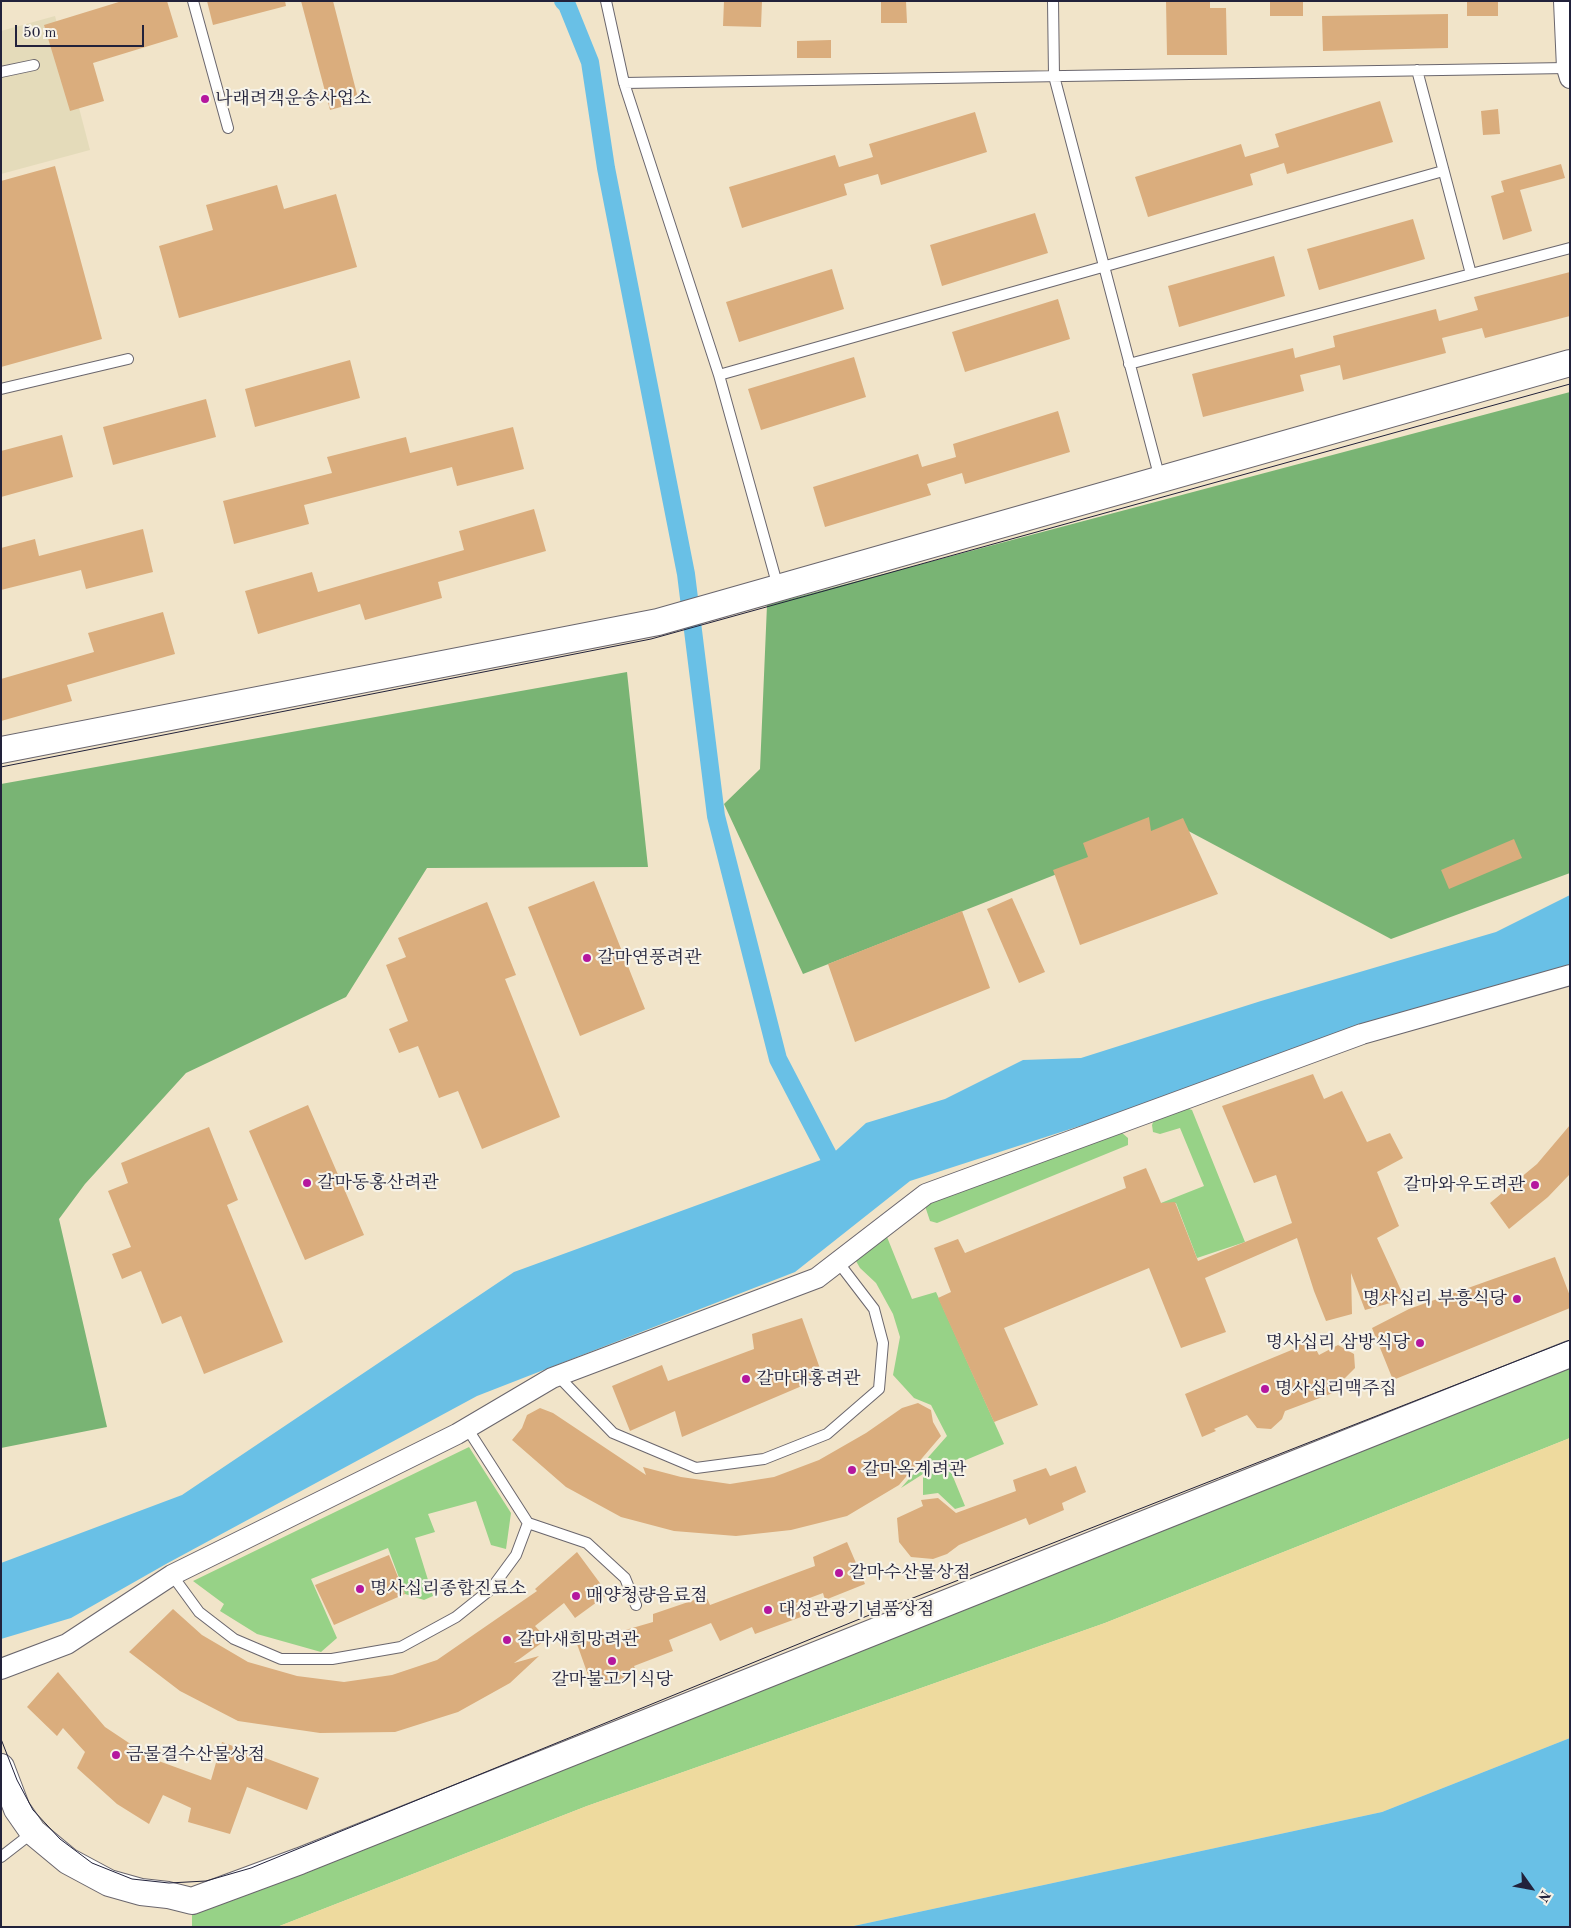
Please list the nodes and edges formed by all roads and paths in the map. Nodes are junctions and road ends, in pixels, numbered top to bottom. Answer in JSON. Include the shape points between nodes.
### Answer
{"nodes":[{"id":1,"x":194,"y":1,"type":"edge"},
{"id":2,"x":606,"y":1,"type":"edge"},
{"id":3,"x":1052,"y":1,"type":"edge"},
{"id":4,"x":1564,"y":1,"type":"edge"},
{"id":5,"x":34,"y":65,"type":"dead end"},
{"id":6,"x":1417,"y":70,"type":"junction"},
{"id":7,"x":1,"y":72,"type":"edge"},
{"id":8,"x":1568,"y":73,"type":"edge"},
{"id":9,"x":1054,"y":76,"type":"junction"},
{"id":10,"x":624,"y":83,"type":"junction"},
{"id":11,"x":228,"y":128,"type":"dead end"},
{"id":12,"x":1443,"y":171,"type":"junction"},
{"id":13,"x":1570,"y":248,"type":"edge"},
{"id":14,"x":1104,"y":267,"type":"junction"},
{"id":15,"x":1471,"y":274,"type":"junction"},
{"id":16,"x":128,"y":359,"type":"dead end"},
{"id":17,"x":1570,"y":363,"type":"edge"},
{"id":18,"x":1129,"y":364,"type":"junction"},
{"id":19,"x":719,"y":375,"type":"junction"},
{"id":20,"x":1,"y":389,"type":"edge"},
{"id":21,"x":1160,"y":479,"type":"junction"},
{"id":22,"x":778,"y":587,"type":"junction"},
{"id":23,"x":1,"y":750,"type":"edge"},
{"id":24,"x":1570,"y":976,"type":"edge"},
{"id":25,"x":838,"y":1262,"type":"junction"},
{"id":26,"x":1570,"y":1354,"type":"edge"},
{"id":27,"x":558,"y":1376,"type":"junction"},
{"id":28,"x":468,"y":1428,"type":"junction"},
{"id":29,"x":528,"y":1523,"type":"junction"},
{"id":30,"x":172,"y":1574,"type":"junction"},
{"id":31,"x":636,"y":1605,"type":"dead end"},
{"id":32,"x":1,"y":1669,"type":"edge"},
{"id":33,"x":1,"y":1767,"type":"edge"},
{"id":34,"x":33,"y":1832,"type":"junction"},
{"id":35,"x":1,"y":1857,"type":"edge"}],
"edges":[{"from":1,"to":11,"type":"lane"},
{"from":2,"to":10,"type":"lane"},
{"from":3,"to":9,"type":"lane"},
{"from":4,"to":8,"type":"street"},
{"from":5,"to":7,"type":"lane"},
{"from":6,"to":8,"type":"lane"},
{"from":6,"to":9,"type":"lane"},
{"from":6,"to":12,"type":"lane"},
{"from":9,"to":10,"type":"lane"},
{"from":9,"to":14,"type":"lane"},
{"from":10,"to":19,"type":"lane"},
{"from":12,"to":14,"type":"lane"},
{"from":12,"to":15,"type":"lane"},
{"from":13,"to":15,"type":"lane"},
{"from":14,"to":18,"type":"lane"},
{"from":14,"to":19,"type":"lane"},
{"from":15,"to":18,"type":"lane"},
{"from":16,"to":20,"type":"lane"},
{"from":17,"to":21,"type":"street"},
{"from":18,"to":21,"type":"lane"},
{"from":19,"to":22,"type":"lane"},
{"from":21,"to":22,"type":"street"},
{"from":22,"to":23,"type":"street","via":[[658,622]]},
{"from":24,"to":25,"type":"street","via":[[1362,1034],[926,1194]]},
{"from":25,"to":27,"type":"street","via":[[817,1278]]},
{"from":25,"to":27,"type":"lane","via":[[874,1309],[883,1343],[879,1389],[827,1434],[764,1459],[696,1468],[613,1433]]},
{"from":26,"to":34,"type":"street","via":[[300,1861],[192,1901],[109,1883],[68,1861]]},
{"from":27,"to":28,"type":"street"},
{"from":28,"to":29,"type":"lane"},
{"from":28,"to":30,"type":"street"},
{"from":29,"to":30,"type":"lane","via":[[516,1555],[491,1589],[456,1617],[401,1647],[332,1659],[281,1659],[234,1639],[199,1612]]},
{"from":29,"to":31,"type":"lane","via":[[586,1543],[625,1578]]},
{"from":30,"to":32,"type":"street","via":[[67,1644]]},
{"from":33,"to":34,"type":"street","via":[[17,1809]]},
{"from":34,"to":35,"type":"lane"}]}
